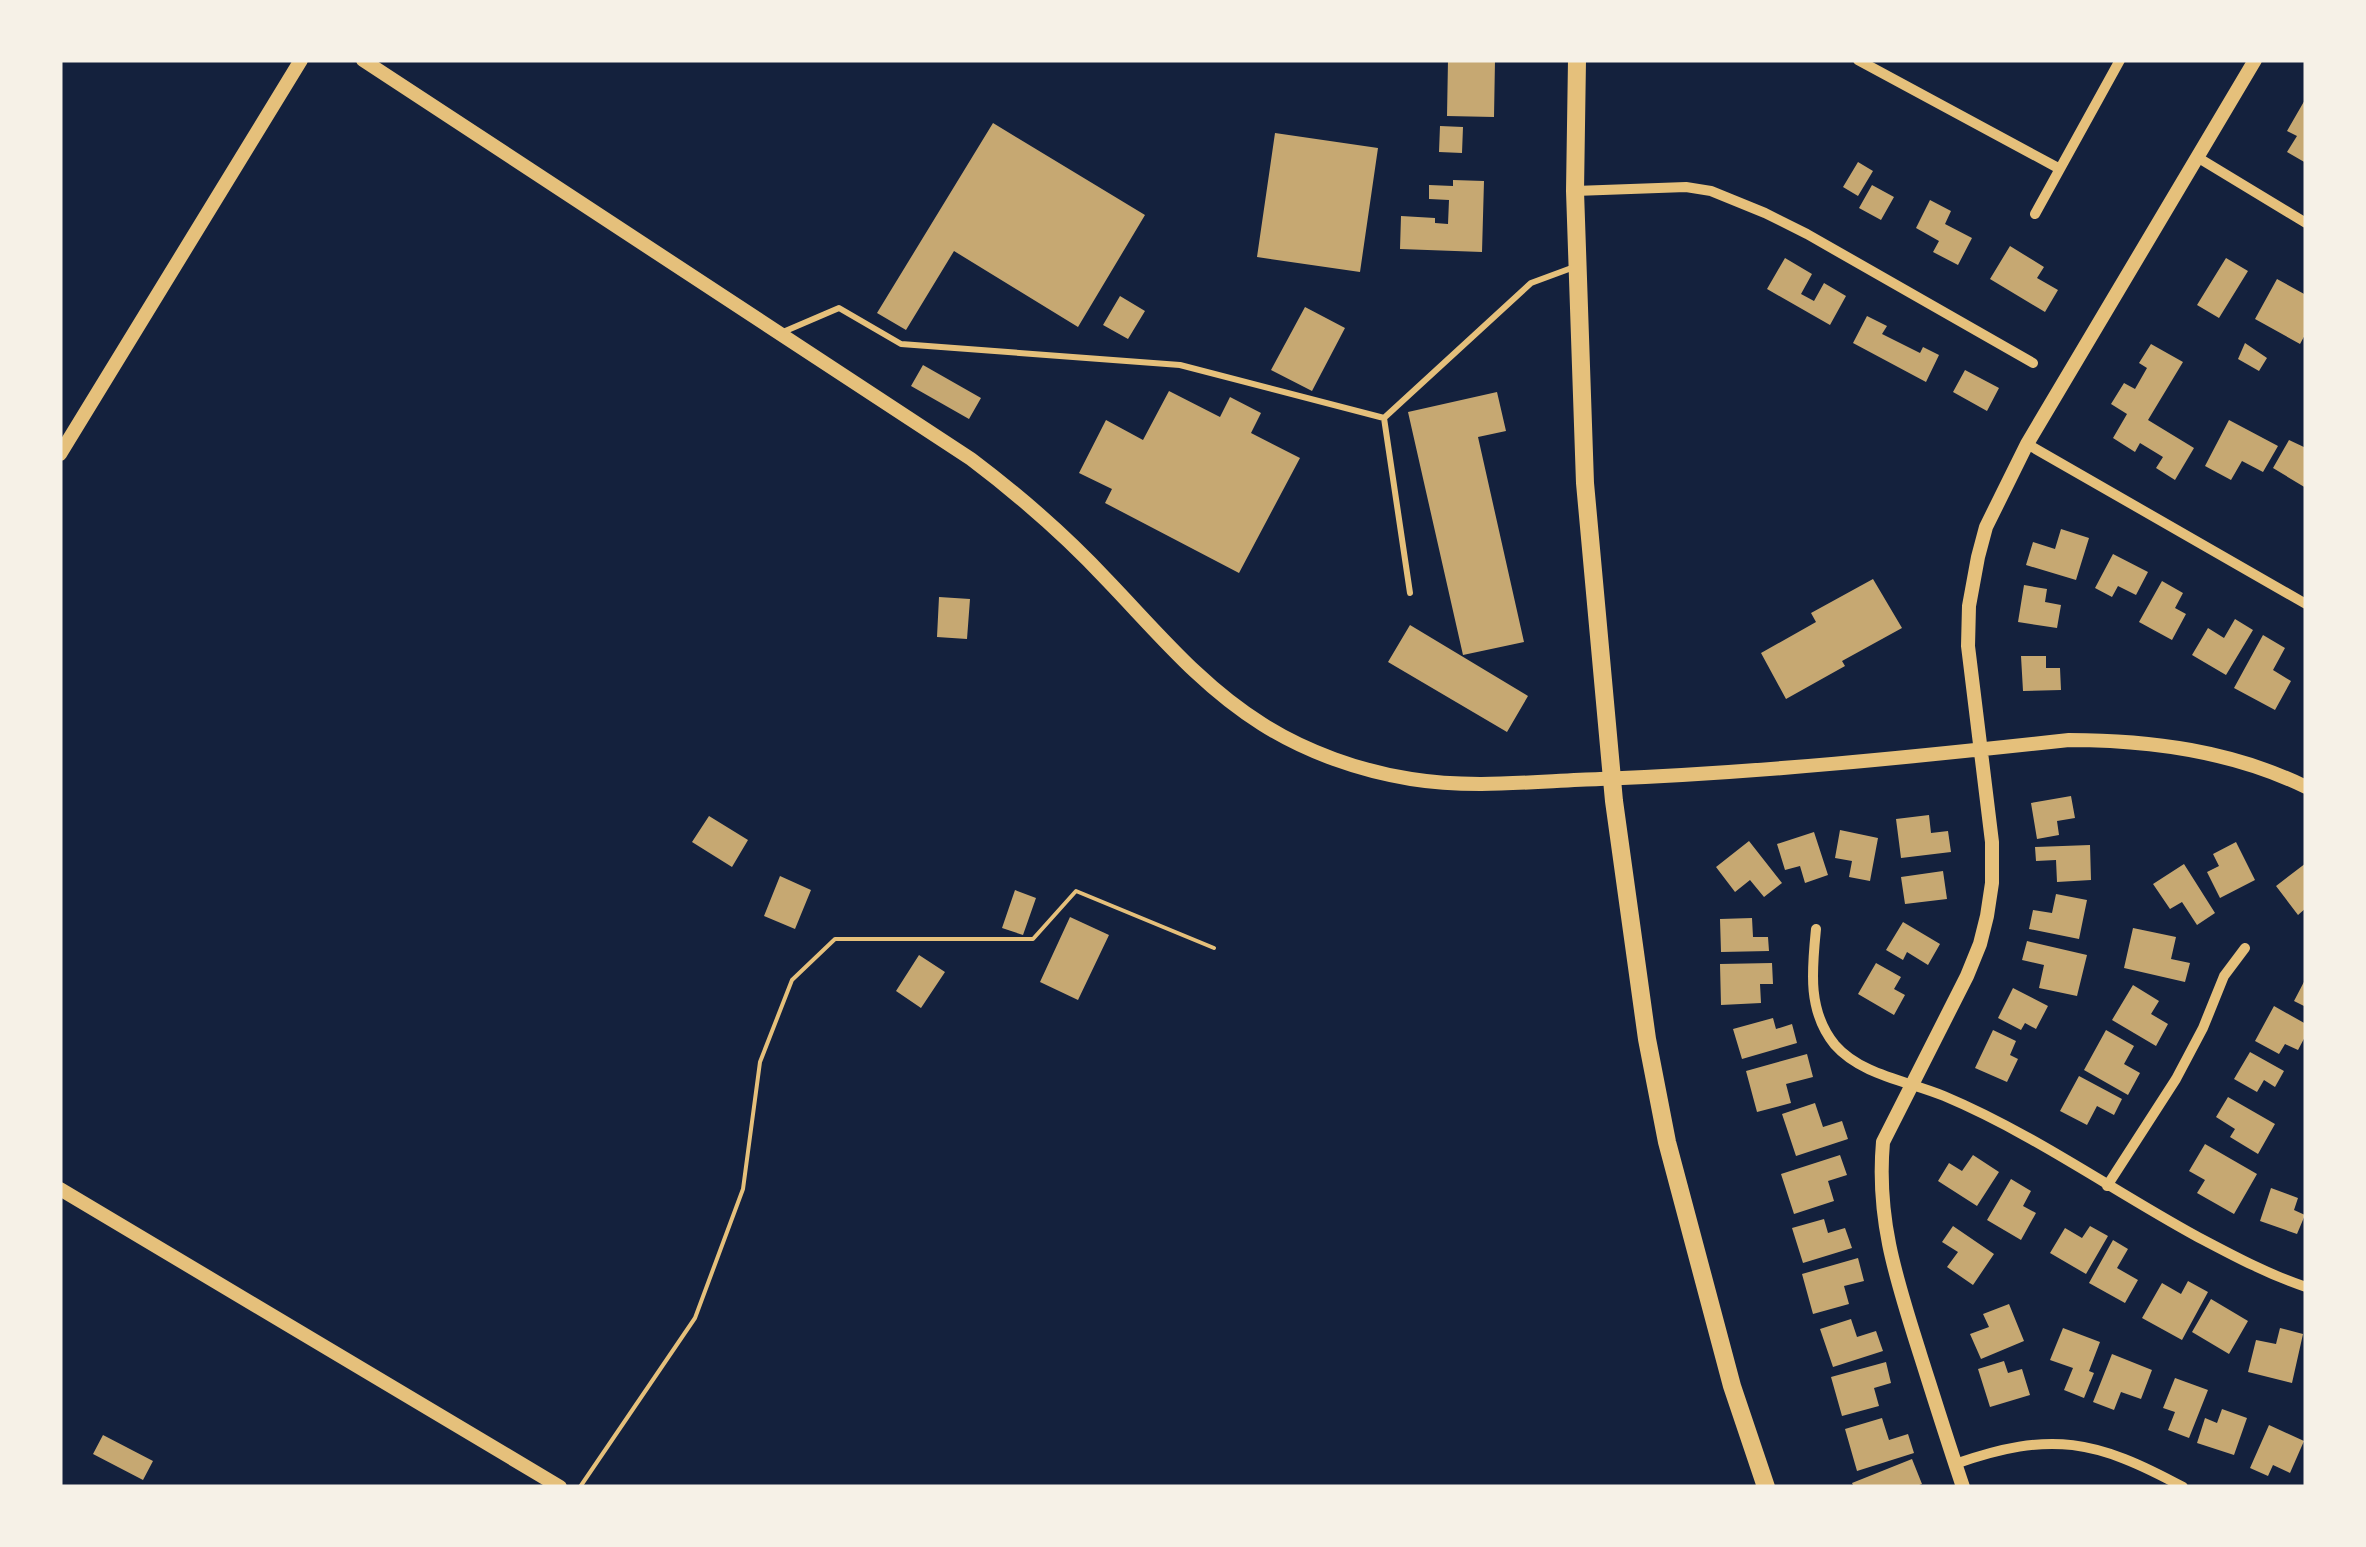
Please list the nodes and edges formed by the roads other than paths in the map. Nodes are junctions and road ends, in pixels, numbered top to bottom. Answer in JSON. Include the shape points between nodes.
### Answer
{"nodes":[{"id":1,"x":301,"y":60,"type":"edge"},
{"id":2,"x":363,"y":60,"type":"edge"},
{"id":3,"x":1577,"y":60,"type":"edge"},
{"id":4,"x":1858,"y":60,"type":"edge"},
{"id":5,"x":2120,"y":60,"type":"edge"},
{"id":6,"x":2255,"y":60,"type":"edge"},
{"id":7,"x":2197,"y":158,"type":"junction"},
{"id":8,"x":2060,"y":169,"type":"junction"},
{"id":9,"x":1575,"y":192,"type":"junction"},
{"id":10,"x":2035,"y":214,"type":"dead end"},
{"id":11,"x":2306,"y":223,"type":"edge"},
{"id":12,"x":1578,"y":265,"type":"junction"},
{"id":13,"x":778,"y":334,"type":"junction"},
{"id":14,"x":2032,"y":363,"type":"dead end"},
{"id":15,"x":1384,"y":418,"type":"junction"},
{"id":16,"x":2027,"y":444,"type":"junction"},
{"id":17,"x":60,"y":454,"type":"edge"},
{"id":18,"x":1410,"y":593,"type":"dead end"},
{"id":19,"x":2306,"y":604,"type":"edge"},
{"id":20,"x":1981,"y":750,"type":"junction"},
{"id":21,"x":1611,"y":778,"type":"junction"},
{"id":22,"x":2306,"y":788,"type":"edge"},
{"id":23,"x":1816,"y":929,"type":"dead end"},
{"id":24,"x":2244,"y":948,"type":"dead end"},
{"id":25,"x":1914,"y":1084,"type":"junction"},
{"id":26,"x":2107,"y":1186,"type":"junction"},
{"id":27,"x":60,"y":1189,"type":"edge"},
{"id":28,"x":2306,"y":1287,"type":"edge"},
{"id":29,"x":1956,"y":1464,"type":"junction"},
{"id":30,"x":560,"y":1487,"type":"edge"},
{"id":31,"x":1766,"y":1487,"type":"edge"},
{"id":32,"x":1964,"y":1487,"type":"edge"},
{"id":33,"x":2184,"y":1487,"type":"edge"}],
"edges":[{"from":1,"to":17,"type":"street"},
{"from":2,"to":13,"type":"street"},
{"from":3,"to":9,"type":"main road"},
{"from":4,"to":8,"type":"street"},
{"from":5,"to":8,"type":"street"},
{"from":6,"to":7,"type":"street"},
{"from":7,"to":11,"type":"street"},
{"from":7,"to":16,"type":"street"},
{"from":8,"to":10,"type":"street"},
{"from":9,"to":12,"type":"main road"},
{"from":9,"to":14,"type":"street","via":[[1711,192],[1808,234]]},
{"from":12,"to":15,"type":"lane","via":[[1532,283]]},
{"from":12,"to":21,"type":"main road","via":[[1585,483]]},
{"from":13,"to":15,"type":"lane","via":[[839,308],[901,344],[1180,365]]},
{"from":13,"to":21,"type":"street","via":[[1020,496],[1193,672],[1278,733],[1345,763],[1408,778],[1470,784]]},
{"from":15,"to":18,"type":"lane"},
{"from":16,"to":19,"type":"street"},
{"from":16,"to":20,"type":"street","via":[[1986,527],[1969,606]]},
{"from":20,"to":21,"type":"street"},
{"from":20,"to":22,"type":"street","via":[[2069,740],[2161,744],[2252,764]]},
{"from":20,"to":25,"type":"street","via":[[1992,842],[1987,916],[1967,976]]},
{"from":21,"to":31,"type":"main road","via":[[1667,1142]]},
{"from":23,"to":25,"type":"street","via":[[1814,1000],[1826,1032],[1854,1062]]},
{"from":24,"to":26,"type":"street","via":[[2176,1078]]},
{"from":25,"to":26,"type":"street","via":[[2002,1124]]},
{"from":25,"to":29,"type":"street","via":[[1883,1142],[1883,1212],[1892,1267]]},
{"from":26,"to":28,"type":"street","via":[[2251,1266]]},
{"from":27,"to":30,"type":"street"},
{"from":29,"to":32,"type":"street"},
{"from":29,"to":33,"type":"street","via":[[2022,1446],[2089,1446]]}]}
